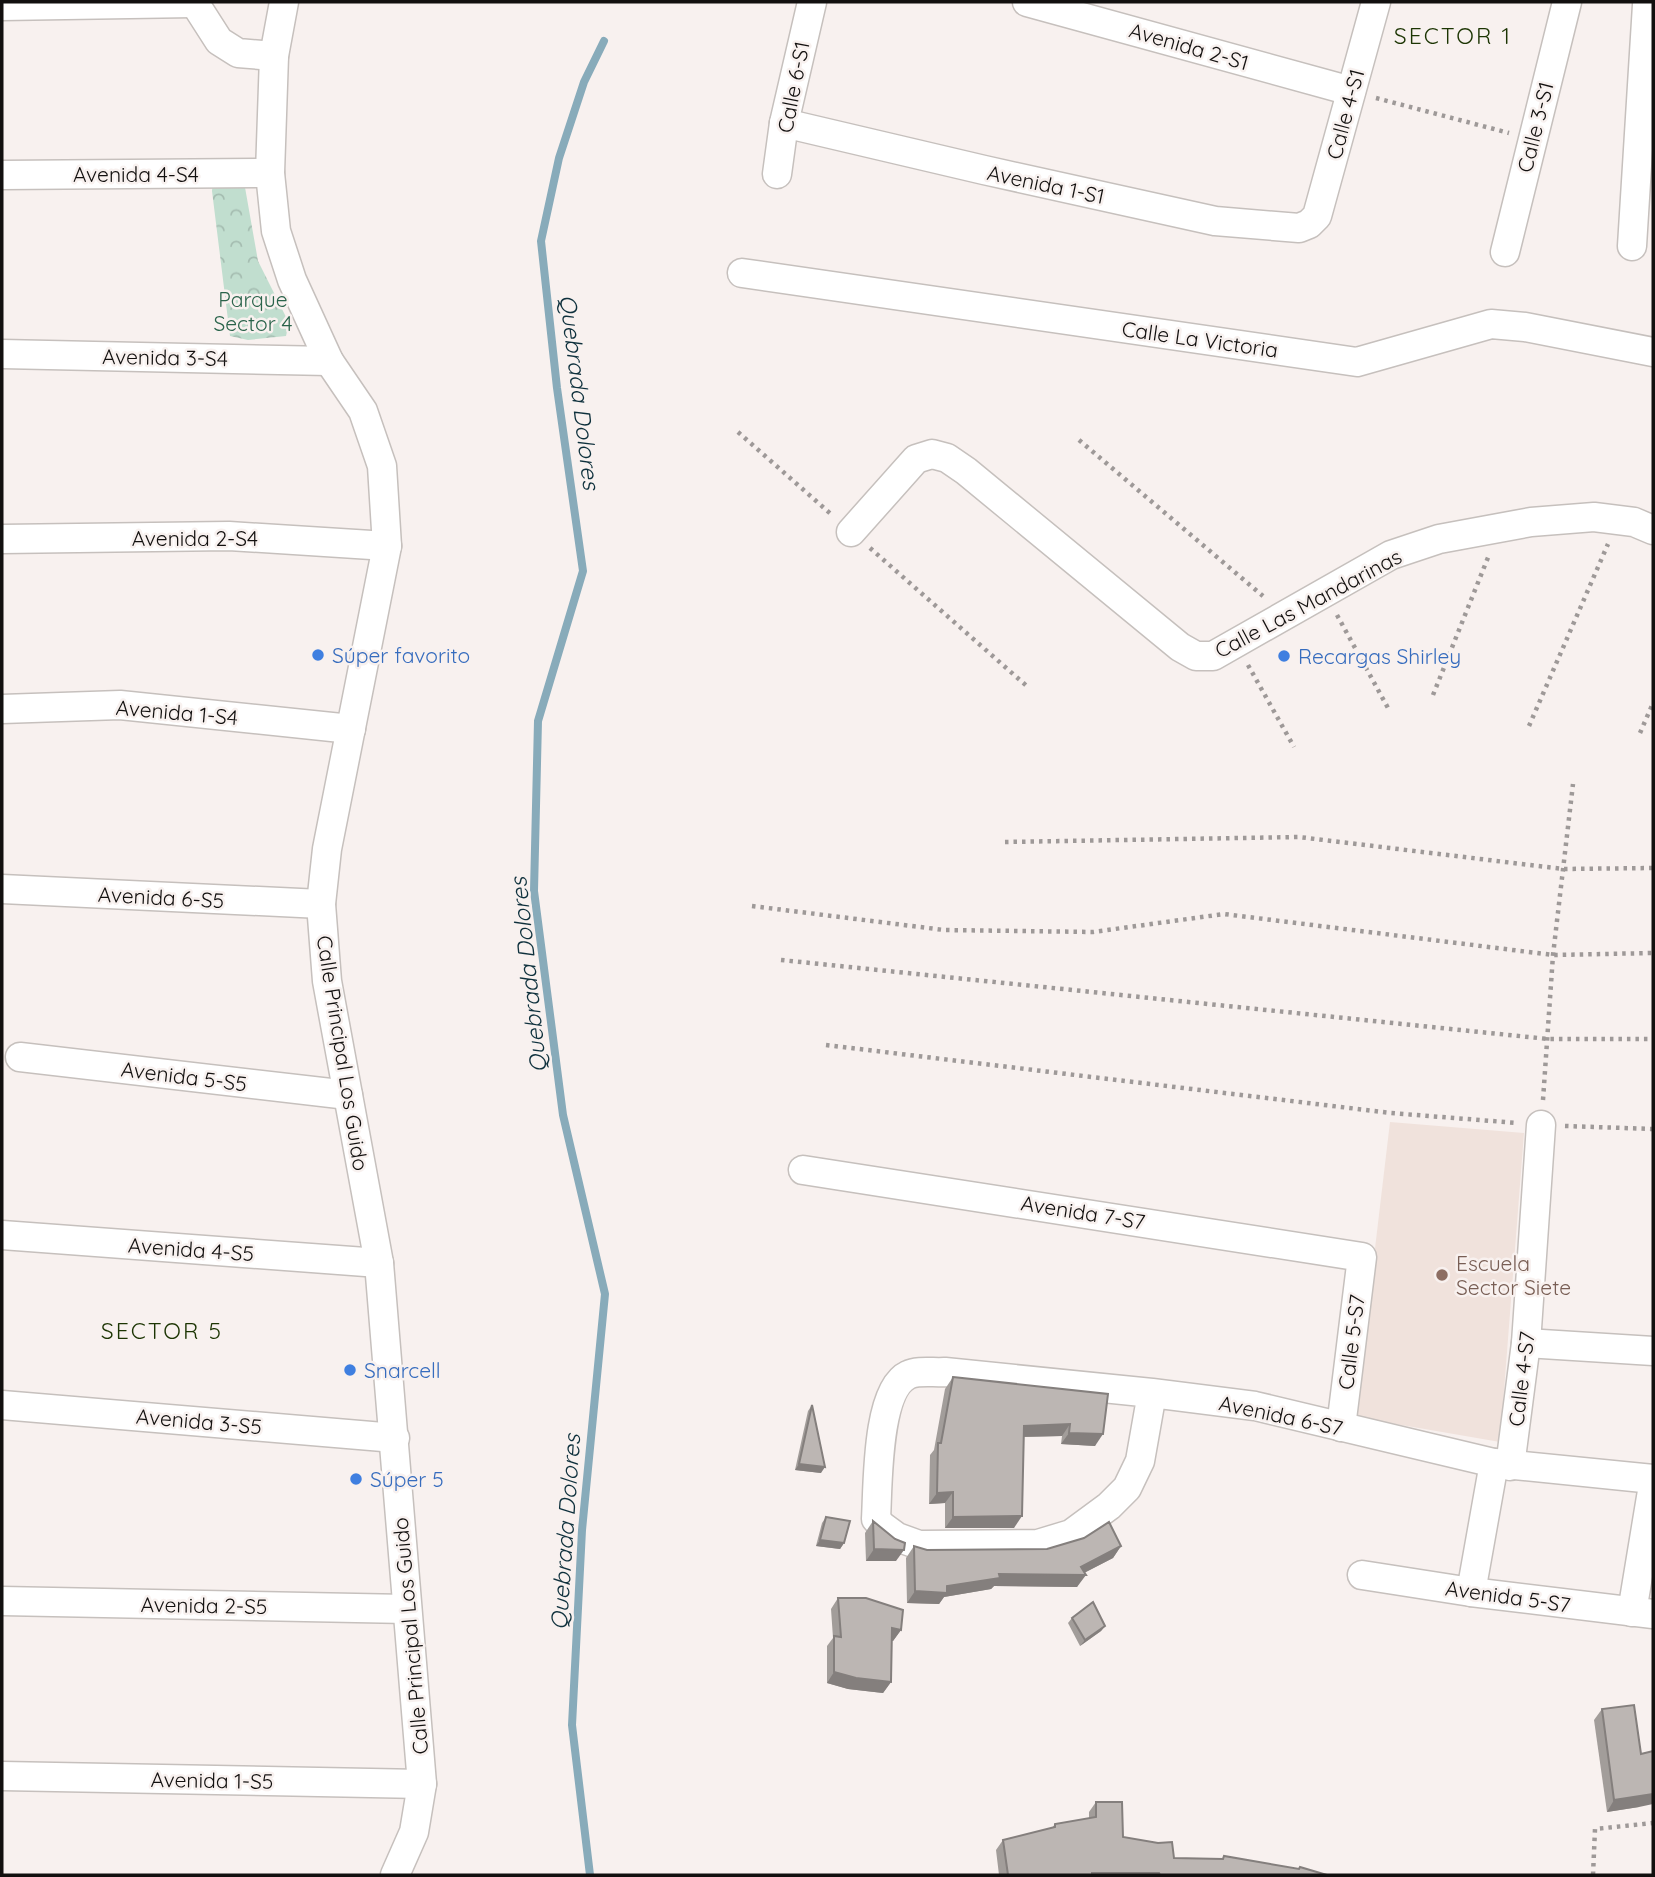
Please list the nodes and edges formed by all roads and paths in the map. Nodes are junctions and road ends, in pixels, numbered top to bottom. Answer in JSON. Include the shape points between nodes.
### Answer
{"nodes":[{"id":1,"x":194,"y":2,"type":"edge"},
{"id":2,"x":284,"y":2,"type":"edge"},
{"id":3,"x":812,"y":2,"type":"edge"},
{"id":4,"x":1376,"y":2,"type":"edge"},
{"id":5,"x":1567,"y":2,"type":"edge"},
{"id":6,"x":1041,"y":3,"type":"edge"},
{"id":7,"x":1645,"y":4,"type":"edge"},
{"id":8,"x":2,"y":6,"type":"edge"},
{"id":9,"x":274,"y":56,"type":"junction"},
{"id":10,"x":1351,"y":91,"type":"junction"},
{"id":11,"x":784,"y":123,"type":"junction"},
{"id":12,"x":1532,"y":139,"type":"junction"},
{"id":13,"x":270,"y":173,"type":"junction"},
{"id":14,"x":778,"y":174,"type":"dead end"},
{"id":15,"x":2,"y":175,"type":"edge"},
{"id":16,"x":1309,"y":225,"type":"joint"},
{"id":17,"x":1632,"y":246,"type":"dead end"},
{"id":18,"x":1505,"y":252,"type":"dead end"},
{"id":19,"x":742,"y":273,"type":"dead end"},
{"id":20,"x":1653,"y":352,"type":"edge"},
{"id":21,"x":2,"y":354,"type":"edge"},
{"id":22,"x":329,"y":360,"type":"junction"},
{"id":23,"x":738,"y":432,"type":"dead end"},
{"id":24,"x":1079,"y":440,"type":"dead end"},
{"id":25,"x":1618,"y":521,"type":"junction"},
{"id":26,"x":1499,"y":528,"type":"junction"},
{"id":27,"x":1653,"y":530,"type":"edge"},
{"id":28,"x":851,"y":532,"type":"junction"},
{"id":29,"x":2,"y":539,"type":"edge"},
{"id":30,"x":387,"y":546,"type":"junction"},
{"id":31,"x":1324,"y":593,"type":"junction"},
{"id":32,"x":1286,"y":615,"type":"junction"},
{"id":33,"x":1236,"y":643,"type":"junction"},
{"id":34,"x":1029,"y":688,"type":"dead end"},
{"id":35,"x":1433,"y":695,"type":"dead end"},
{"id":36,"x":1653,"y":703,"type":"edge"},
{"id":37,"x":1388,"y":708,"type":"dead end"},
{"id":38,"x":2,"y":709,"type":"edge"},
{"id":39,"x":1528,"y":726,"type":"dead end"},
{"id":40,"x":351,"y":729,"type":"junction"},
{"id":41,"x":1640,"y":733,"type":"dead end"},
{"id":42,"x":1294,"y":747,"type":"dead end"},
{"id":43,"x":1573,"y":784,"type":"dead end"},
{"id":44,"x":1005,"y":842,"type":"dead end"},
{"id":45,"x":1653,"y":868,"type":"edge"},
{"id":46,"x":1563,"y":869,"type":"junction"},
{"id":47,"x":2,"y":889,"type":"edge"},
{"id":48,"x":321,"y":904,"type":"junction"},
{"id":49,"x":752,"y":906,"type":"dead end"},
{"id":50,"x":1653,"y":953,"type":"edge"},
{"id":51,"x":1553,"y":955,"type":"junction"},
{"id":52,"x":781,"y":960,"type":"dead end"},
{"id":53,"x":1548,"y":1039,"type":"junction"},
{"id":54,"x":1653,"y":1039,"type":"edge"},
{"id":55,"x":826,"y":1045,"type":"dead end"},
{"id":56,"x":20,"y":1058,"type":"dead end"},
{"id":57,"x":348,"y":1095,"type":"junction"},
{"id":58,"x":1541,"y":1125,"type":"junction"},
{"id":59,"x":1653,"y":1129,"type":"edge"},
{"id":60,"x":803,"y":1170,"type":"dead end"},
{"id":61,"x":2,"y":1236,"type":"edge"},
{"id":62,"x":1362,"y":1257,"type":"joint"},
{"id":63,"x":379,"y":1263,"type":"junction"},
{"id":64,"x":1526,"y":1343,"type":"junction"},
{"id":65,"x":1653,"y":1351,"type":"edge"},
{"id":66,"x":1152,"y":1393,"type":"junction"},
{"id":67,"x":2,"y":1405,"type":"edge"},
{"id":68,"x":1341,"y":1427,"type":"junction"},
{"id":69,"x":395,"y":1438,"type":"junction"},
{"id":70,"x":1502,"y":1464,"type":"junction"},
{"id":71,"x":1653,"y":1479,"type":"edge"},
{"id":72,"x":1653,"y":1485,"type":"edge"},
{"id":73,"x":1362,"y":1575,"type":"dead end"},
{"id":74,"x":1471,"y":1592,"type":"junction"},
{"id":75,"x":2,"y":1601,"type":"edge"},
{"id":76,"x":407,"y":1609,"type":"junction"},
{"id":77,"x":1643,"y":1613,"type":"edge"},
{"id":78,"x":2,"y":1776,"type":"edge"},
{"id":79,"x":422,"y":1784,"type":"junction"},
{"id":80,"x":1653,"y":1823,"type":"edge"},
{"id":81,"x":395,"y":1875,"type":"edge"},
{"id":82,"x":1593,"y":1875,"type":"edge"}],
"edges":[{"from":1,"to":8,"type":"street"},
{"from":1,"to":9,"type":"street","via":[[219,41],[238,53]]},
{"from":2,"to":9,"type":"street","name":"Calle Principal Los Guido"},
{"from":3,"to":11,"type":"street","name":"Calle 6-S1"},
{"from":4,"to":10,"type":"street","name":"Calle 4-S1"},
{"from":5,"to":12,"type":"street","name":"Calle 3-S1"},
{"from":6,"to":10,"type":"street","name":"Avenida 2-S1"},
{"from":7,"to":17,"type":"street"},
{"from":9,"to":13,"type":"street","name":"Calle Principal Los Guido"},
{"from":10,"to":12,"type":"path"},
{"from":10,"to":16,"type":"street","name":"Calle 4-S1","via":[[1317,216]]},
{"from":11,"to":14,"type":"street","name":"Calle 6-S1"},
{"from":11,"to":16,"type":"street","name":"Avenida 1-S1","via":[[1215,220],[1298,228]]},
{"from":12,"to":18,"type":"street","name":"Calle 3-S1"},
{"from":13,"to":15,"type":"street","name":"Avenida 4-S4"},
{"from":13,"to":22,"type":"street","name":"Calle Principal Los Guido","via":[[276,231],[292,280]]},
{"from":19,"to":20,"type":"street","name":"Calle La Victoria","via":[[1357,362],[1491,324]]},
{"from":21,"to":22,"type":"street","name":"Avenida 3-S4"},
{"from":22,"to":30,"type":"street","name":"Calle Principal Los Guido","via":[[363,411],[382,466]]},
{"from":23,"to":28,"type":"path"},
{"from":24,"to":32,"type":"path"},
{"from":25,"to":26,"type":"street","name":"Calle Las Mandarinas","via":[[1594,517]]},
{"from":25,"to":27,"type":"street","name":"Calle Las Mandarinas"},
{"from":25,"to":39,"type":"path"},
{"from":26,"to":31,"type":"street","name":"Calle Las Mandarinas","via":[[1439,539],[1391,555]]},
{"from":26,"to":35,"type":"path"},
{"from":28,"to":33,"type":"street","name":"Calle Las Mandarinas","via":[[916,459],[932,454],[947,458],[1180,647],[1196,656],[1213,656]]},
{"from":28,"to":34,"type":"path"},
{"from":29,"to":30,"type":"street","name":"Avenida 2-S4","via":[[229,536]]},
{"from":30,"to":40,"type":"street","name":"Calle Principal Los Guido"},
{"from":31,"to":32,"type":"street","name":"Calle Las Mandarinas"},
{"from":31,"to":37,"type":"path"},
{"from":32,"to":33,"type":"street","name":"Calle Las Mandarinas"},
{"from":33,"to":42,"type":"path"},
{"from":36,"to":41,"type":"path"},
{"from":38,"to":40,"type":"street","name":"Avenida 1-S4","via":[[120,705]]},
{"from":40,"to":48,"type":"street","name":"Calle Principal Los Guido"},
{"from":43,"to":46,"type":"path"},
{"from":44,"to":46,"type":"path","via":[[1299,837]]},
{"from":45,"to":46,"type":"path"},
{"from":46,"to":51,"type":"path"},
{"from":47,"to":48,"type":"street","name":"Avenida 6-S5"},
{"from":48,"to":57,"type":"street","name":"Calle Principal Los Guido","via":[[327,981]]},
{"from":49,"to":51,"type":"path","via":[[944,930],[998,931],[1093,932],[1224,914]]},
{"from":50,"to":51,"type":"path"},
{"from":51,"to":53,"type":"path"},
{"from":52,"to":53,"type":"path"},
{"from":53,"to":54,"type":"path"},
{"from":53,"to":58,"type":"path"},
{"from":55,"to":58,"type":"path","via":[[1391,1113]]},
{"from":56,"to":57,"type":"street","name":"Avenida 5-S5"},
{"from":57,"to":63,"type":"street","name":"Calle Principal Los Guido"},
{"from":58,"to":59,"type":"path"},
{"from":58,"to":64,"type":"street","name":"Calle 4-S7"},
{"from":60,"to":62,"type":"street","name":"Avenida 7-S7"},
{"from":61,"to":63,"type":"street","name":"Avenida 4-S5"},
{"from":62,"to":68,"type":"street","name":"Calle 5-S7"},
{"from":63,"to":69,"type":"street","name":"Calle Principal Los Guido"},
{"from":64,"to":65,"type":"street"},
{"from":64,"to":70,"type":"street","name":"Calle 4-S7"},
{"from":66,"to":66,"type":"street","name":"Avenida 6-S7","via":[[1140,1461],[1127,1488],[1071,1534],[1038,1544],[919,1545],[897,1537],[876,1519],[884,1416],[892,1390],[907,1376],[946,1372]]},
{"from":66,"to":68,"type":"street","name":"Avenida 6-S7","via":[[1255,1406]]},
{"from":67,"to":69,"type":"street","name":"Avenida 3-S5"},
{"from":68,"to":70,"type":"street","name":"Avenida 6-S7"},
{"from":69,"to":76,"type":"street","name":"Calle Principal Los Guido"},
{"from":70,"to":71,"type":"street","name":"Avenida 6-S7"},
{"from":70,"to":74,"type":"street","name":"Calle 4-S7"},
{"from":72,"to":77,"type":"street"},
{"from":73,"to":74,"type":"street","name":"Avenida 5-S7"},
{"from":74,"to":77,"type":"street","name":"Avenida 5-S7"},
{"from":75,"to":76,"type":"street","name":"Avenida 2-S5"},
{"from":76,"to":79,"type":"street","name":"Calle Principal Los Guido"},
{"from":78,"to":79,"type":"street","name":"Avenida 1-S5"},
{"from":79,"to":81,"type":"street","name":"Calle Principal Los Guido","via":[[414,1832]]},
{"from":80,"to":82,"type":"path","via":[[1595,1829]]}]}
